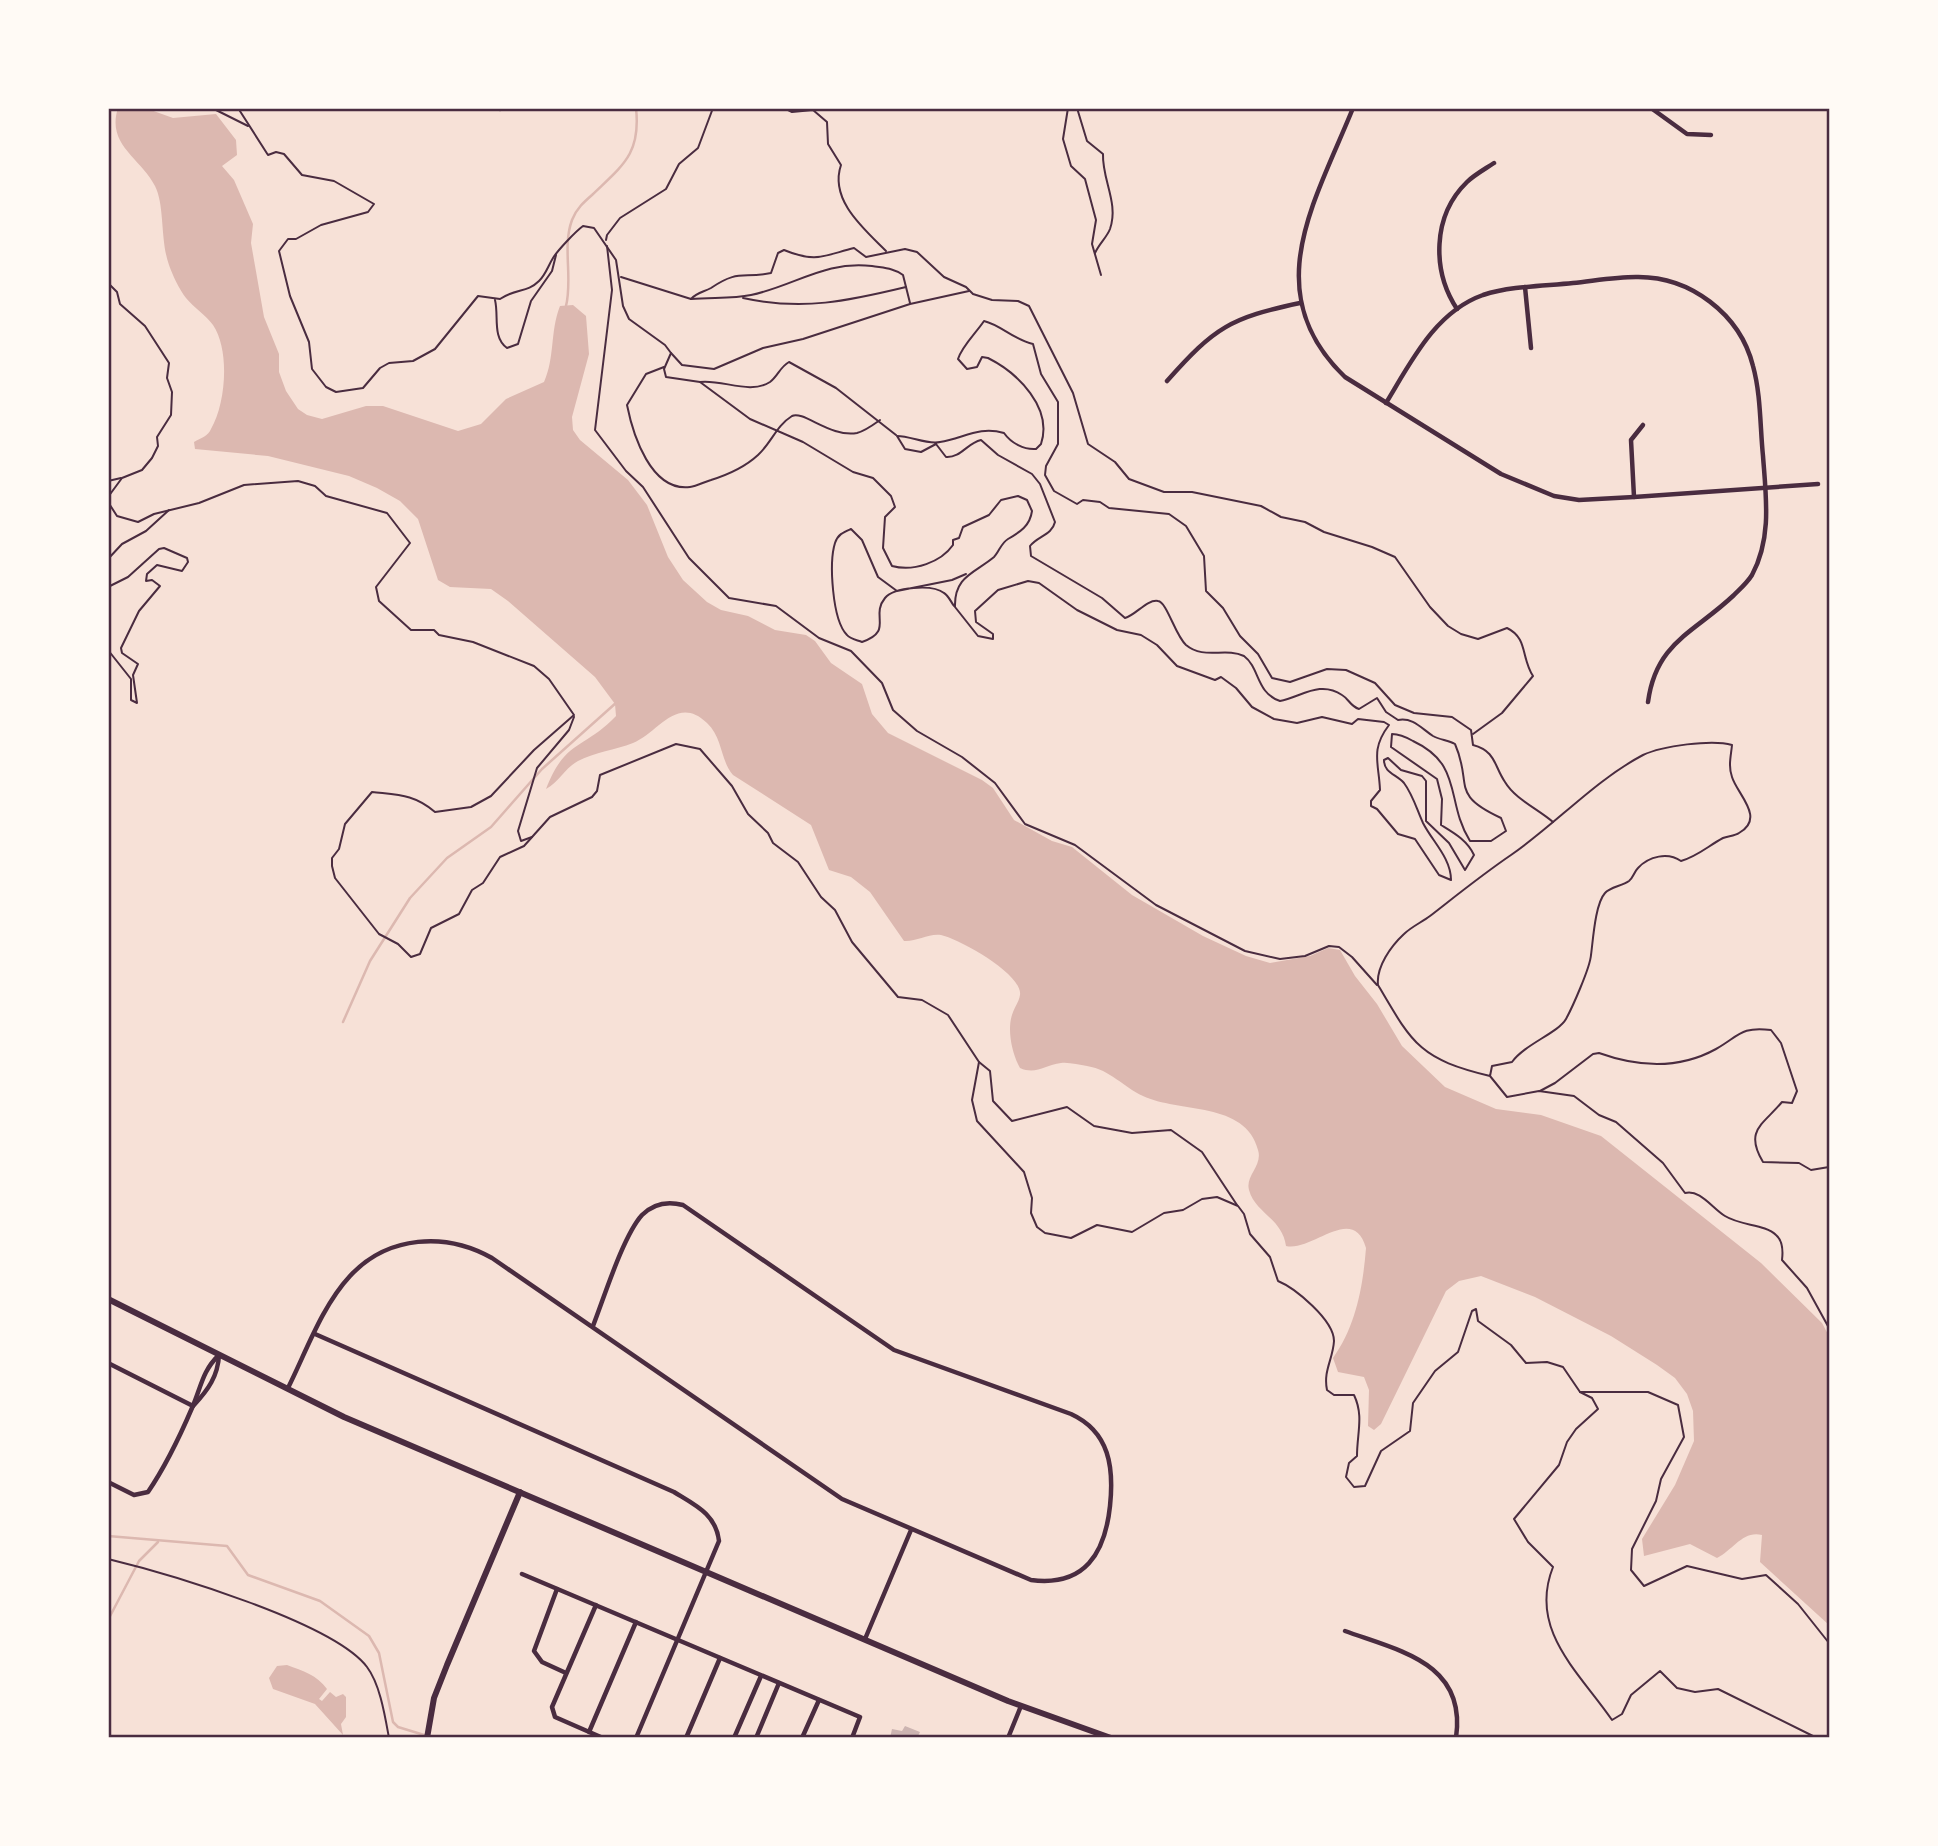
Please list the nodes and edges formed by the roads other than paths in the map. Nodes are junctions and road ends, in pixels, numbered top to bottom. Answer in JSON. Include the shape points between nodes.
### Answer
{"nodes":[{"id":1,"x":1353,"y":108,"type":"edge"},
{"id":2,"x":1651,"y":108,"type":"edge"},
{"id":3,"x":1711,"y":135,"type":"dead end"},
{"id":4,"x":1494,"y":163,"type":"dead end"},
{"id":5,"x":1525,"y":287,"type":"junction"},
{"id":6,"x":1300,"y":303,"type":"junction"},
{"id":7,"x":1457,"y":309,"type":"junction"},
{"id":8,"x":1531,"y":348,"type":"dead end"},
{"id":9,"x":1167,"y":381,"type":"dead end"},
{"id":10,"x":1385,"y":403,"type":"junction"},
{"id":11,"x":1643,"y":425,"type":"dead end"},
{"id":12,"x":1818,"y":484,"type":"dead end"},
{"id":13,"x":1765,"y":488,"type":"junction"},
{"id":14,"x":1634,"y":497,"type":"junction"},
{"id":15,"x":1648,"y":702,"type":"dead end"},
{"id":16,"x":108,"y":1299,"type":"edge"},
{"id":17,"x":593,"y":1326,"type":"junction"},
{"id":18,"x":315,"y":1334,"type":"junction"},
{"id":19,"x":219,"y":1354,"type":"junction"},
{"id":20,"x":108,"y":1363,"type":"edge"},
{"id":21,"x":287,"y":1389,"type":"junction"},
{"id":22,"x":193,"y":1406,"type":"junction"},
{"id":23,"x":108,"y":1482,"type":"edge"},
{"id":24,"x":520,"y":1492,"type":"junction"},
{"id":25,"x":911,"y":1530,"type":"junction"},
{"id":26,"x":708,"y":1573,"type":"junction"},
{"id":27,"x":522,"y":1574,"type":"dead end"},
{"id":28,"x":557,"y":1589,"type":"junction"},
{"id":29,"x":596,"y":1605,"type":"junction"},
{"id":30,"x":636,"y":1622,"type":"junction"},
{"id":31,"x":1345,"y":1631,"type":"dead end"},
{"id":32,"x":865,"y":1639,"type":"junction"},
{"id":33,"x":680,"y":1641,"type":"junction"},
{"id":34,"x":720,"y":1658,"type":"junction"},
{"id":35,"x":566,"y":1674,"type":"junction"},
{"id":36,"x":761,"y":1676,"type":"junction"},
{"id":37,"x":779,"y":1683,"type":"junction"},
{"id":38,"x":819,"y":1700,"type":"junction"},
{"id":39,"x":1021,"y":1706,"type":"junction"},
{"id":40,"x":589,"y":1731,"type":"junction"},
{"id":41,"x":427,"y":1738,"type":"edge"},
{"id":42,"x":603,"y":1738,"type":"edge"},
{"id":43,"x":636,"y":1738,"type":"edge"},
{"id":44,"x":686,"y":1738,"type":"edge"},
{"id":45,"x":734,"y":1738,"type":"edge"},
{"id":46,"x":756,"y":1738,"type":"edge"},
{"id":47,"x":802,"y":1738,"type":"edge"},
{"id":48,"x":852,"y":1738,"type":"edge"},
{"id":49,"x":1008,"y":1738,"type":"edge"},
{"id":50,"x":1111,"y":1738,"type":"edge"},
{"id":51,"x":1456,"y":1738,"type":"edge"}],
"edges":[{"from":1,"to":6,"type":"street","via":[[1302,234],[1296,270]]},
{"from":2,"to":3,"type":"street","via":[[1687,134]]},
{"from":4,"to":7,"type":"street","via":[[1467,182],[1453,199],[1442,225],[1440,270],[1445,291]]},
{"from":5,"to":7,"type":"street","via":[[1483,295]]},
{"from":5,"to":8,"type":"street"},
{"from":5,"to":13,"type":"street","via":[[1638,277],[1680,284],[1706,298],[1733,323],[1753,365]]},
{"from":6,"to":9,"type":"street","via":[[1249,314],[1222,328],[1198,346]]},
{"from":6,"to":10,"type":"street","via":[[1323,356]]},
{"from":7,"to":10,"type":"street","via":[[1424,340]]},
{"from":10,"to":14,"type":"street","via":[[1528,488],[1579,500]]},
{"from":11,"to":14,"type":"street","via":[[1631,440]]},
{"from":12,"to":13,"type":"street"},
{"from":13,"to":14,"type":"street"},
{"from":13,"to":15,"type":"street","via":[[1765,538],[1750,579],[1667,651],[1651,678]]},
{"from":16,"to":19,"type":"main road"},
{"from":17,"to":18,"type":"street","via":[[477,1249],[425,1241],[393,1248],[360,1267],[342,1286]]},
{"from":17,"to":25,"type":"street","via":[[842,1499]]},
{"from":17,"to":25,"type":"street","via":[[642,1216],[657,1205],[683,1205],[882,1343],[914,1359],[1081,1418],[1107,1448],[1112,1478],[1106,1536],[1089,1564],[1069,1577],[1031,1580]]},
{"from":18,"to":21,"type":"street"},
{"from":18,"to":26,"type":"street","via":[[674,1492],[708,1514],[718,1527],[719,1541]]},
{"from":19,"to":21,"type":"main road"},
{"from":19,"to":22,"type":"street","via":[[197,1387]]},
{"from":19,"to":22,"type":"street","via":[[219,1368]]},
{"from":20,"to":22,"type":"street"},
{"from":21,"to":24,"type":"main road"},
{"from":22,"to":23,"type":"street","via":[[148,1492],[134,1495]]},
{"from":24,"to":26,"type":"main road"},
{"from":24,"to":41,"type":"main road","via":[[447,1665]]},
{"from":25,"to":32,"type":"street"},
{"from":26,"to":32,"type":"main road"},
{"from":26,"to":33,"type":"street"},
{"from":27,"to":28,"type":"street"},
{"from":28,"to":29,"type":"street"},
{"from":28,"to":35,"type":"street","via":[[534,1651],[542,1662]]},
{"from":29,"to":30,"type":"street"},
{"from":29,"to":35,"type":"street"},
{"from":30,"to":33,"type":"street"},
{"from":30,"to":40,"type":"street"},
{"from":31,"to":51,"type":"street","via":[[1432,1666],[1454,1697]]},
{"from":32,"to":39,"type":"main road"},
{"from":33,"to":34,"type":"street"},
{"from":33,"to":43,"type":"street"},
{"from":34,"to":36,"type":"street"},
{"from":34,"to":44,"type":"street"},
{"from":35,"to":40,"type":"street","via":[[552,1707],[555,1717]]},
{"from":36,"to":37,"type":"street"},
{"from":36,"to":45,"type":"street"},
{"from":37,"to":38,"type":"street"},
{"from":37,"to":46,"type":"street"},
{"from":38,"to":47,"type":"street"},
{"from":38,"to":48,"type":"street","via":[[860,1717]]},
{"from":39,"to":49,"type":"street"},
{"from":39,"to":50,"type":"main road"},
{"from":40,"to":42,"type":"street"}]}
